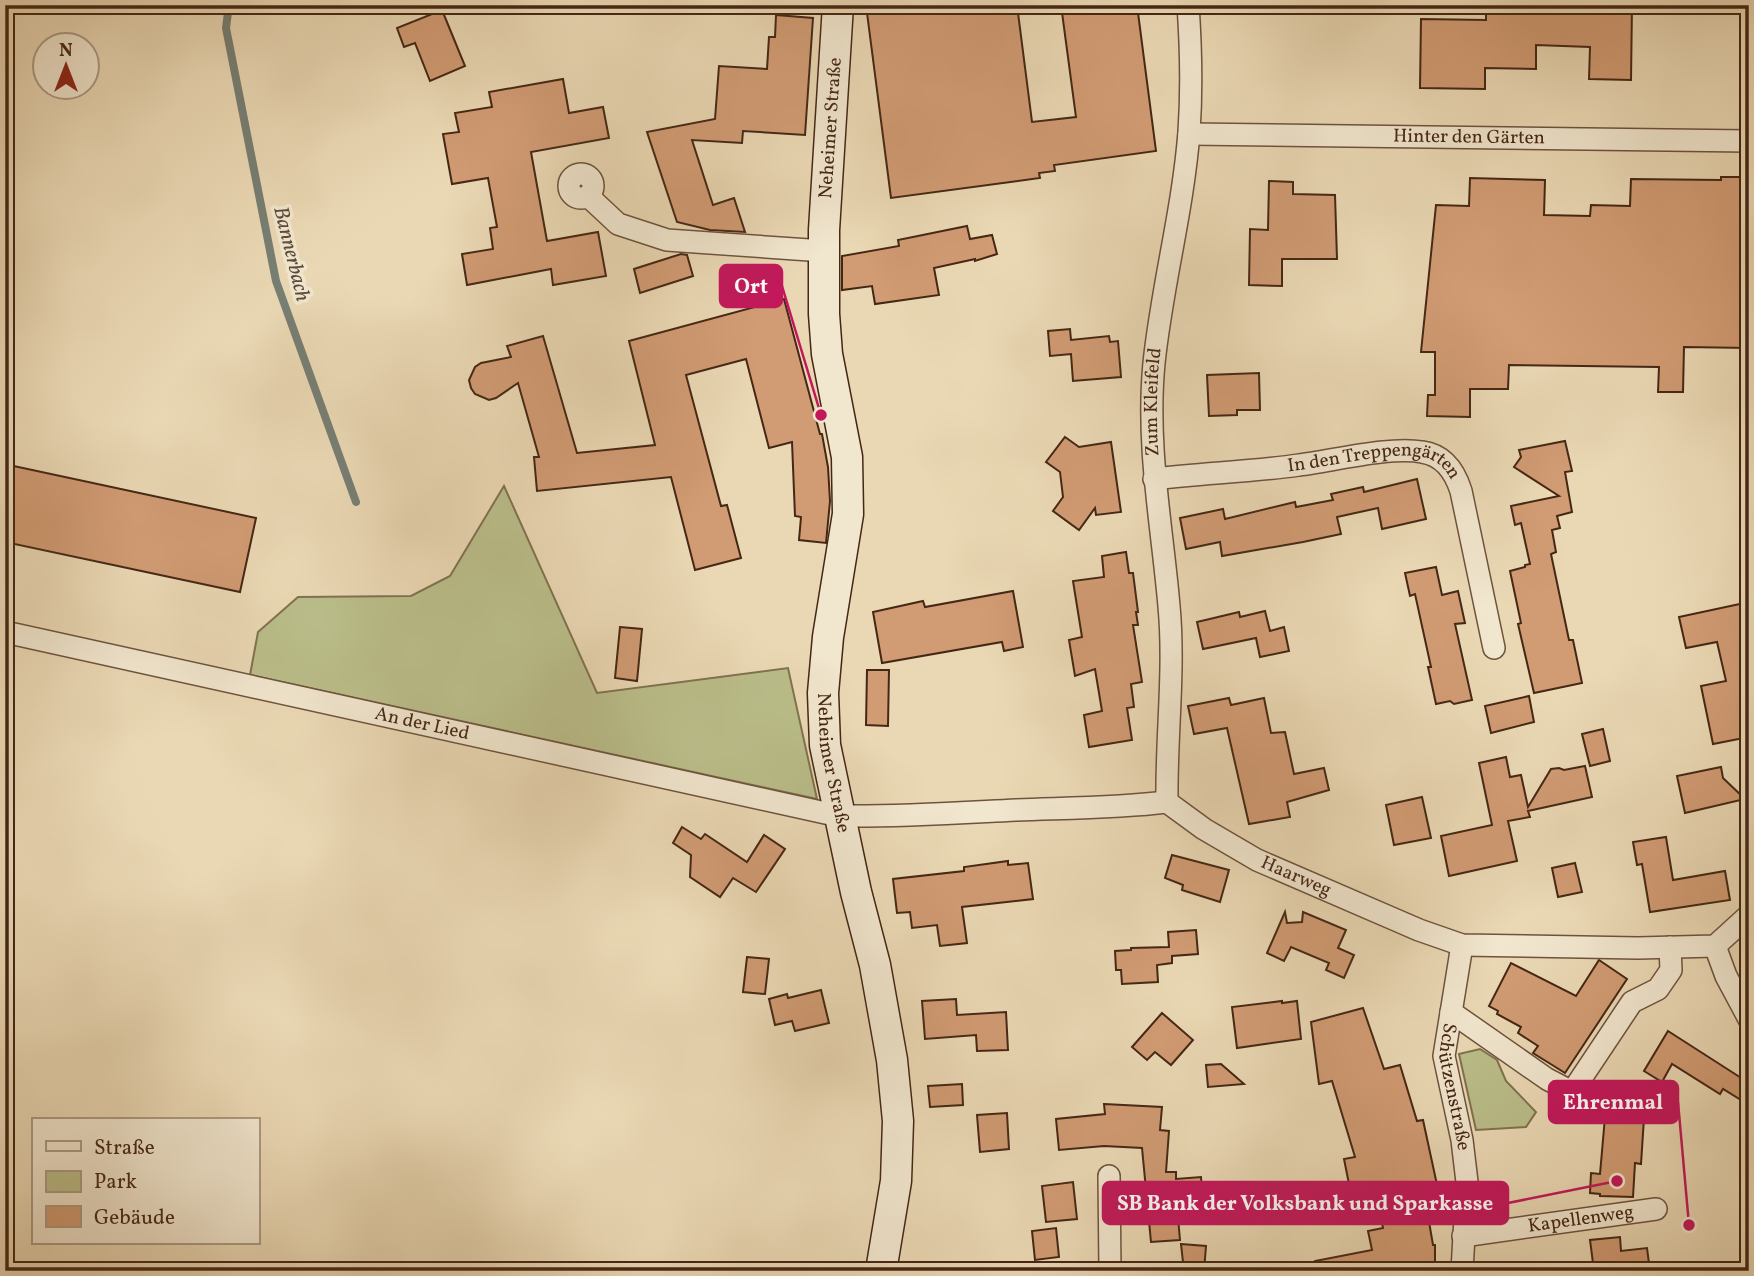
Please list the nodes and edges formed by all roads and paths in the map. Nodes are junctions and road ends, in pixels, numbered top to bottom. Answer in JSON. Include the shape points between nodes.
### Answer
{"nodes":[{"id":1,"x":838,"y":5,"type":"edge"},
{"id":2,"x":1188,"y":5,"type":"edge"},
{"id":3,"x":1189,"y":134,"type":"junction"},
{"id":4,"x":1749,"y":141,"type":"edge"},
{"id":5,"x":588,"y":196,"type":"dead end"},
{"id":6,"x":824,"y":251,"type":"junction"},
{"id":7,"x":1154,"y":480,"type":"junction"},
{"id":8,"x":5,"y":632,"type":"edge"},
{"id":9,"x":1494,"y":648,"type":"dead end"},
{"id":10,"x":1167,"y":803,"type":"junction"},
{"id":11,"x":839,"y":816,"type":"junction"},
{"id":12,"x":1749,"y":915,"type":"edge"},
{"id":13,"x":1462,"y":945,"type":"junction"},
{"id":14,"x":1715,"y":946,"type":"junction"},
{"id":15,"x":1670,"y":947,"type":"junction"},
{"id":16,"x":1451,"y":1012,"type":"junction"},
{"id":17,"x":1749,"y":1019,"type":"edge"},
{"id":18,"x":1109,"y":1176,"type":"dead end"},
{"id":19,"x":1656,"y":1209,"type":"dead end"},
{"id":20,"x":1463,"y":1236,"type":"junction"},
{"id":21,"x":881,"y":1271,"type":"edge"},
{"id":22,"x":1110,"y":1271,"type":"edge"},
{"id":23,"x":1462,"y":1271,"type":"edge"}],
"edges":[{"from":1,"to":6,"type":"main road","name":"Neheimer Straße"},
{"from":2,"to":3,"type":"street","name":"Zum Kleifeld","via":[[1192,59]]},
{"from":3,"to":4,"type":"street","name":"Hinter den Gärten"},
{"from":3,"to":7,"type":"street","name":"Zum Kleifeld","via":[[1154,363]]},
{"from":5,"to":6,"type":"street","via":[[618,224],[667,240]]},
{"from":6,"to":11,"type":"main road","name":"Neheimer Straße","via":[[827,354],[848,484],[848,514],[823,693],[825,745]]},
{"from":7,"to":9,"type":"street","name":"In den Treppengärten","via":[[1397,451],[1434,456],[1457,477]]},
{"from":7,"to":10,"type":"street","name":"Zum Kleifeld","via":[[1170,608]]},
{"from":8,"to":11,"type":"street","name":"An der Lied"},
{"from":10,"to":11,"type":"street"},
{"from":10,"to":13,"type":"street","name":"Haarweg","via":[[1257,860]]},
{"from":11,"to":21,"type":"main road","name":"Neheimer Straße","via":[[875,965],[898,1121],[895,1181]]},
{"from":12,"to":14,"type":"street"},
{"from":13,"to":15,"type":"street","name":"Haarweg"},
{"from":13,"to":16,"type":"street","name":"Schützenstraße"},
{"from":14,"to":15,"type":"street","name":"Haarweg"},
{"from":14,"to":17,"type":"street"},
{"from":15,"to":16,"type":"street","via":[[1671,970],[1665,979],[1658,989],[1632,1002],[1572,1092]]},
{"from":16,"to":20,"type":"street","name":"Schützenstraße","via":[[1444,1056],[1467,1182]]},
{"from":18,"to":22,"type":"street"},
{"from":19,"to":20,"type":"street","name":"Kapellenweg"},
{"from":20,"to":23,"type":"street","name":"Schützenstraße"}]}
